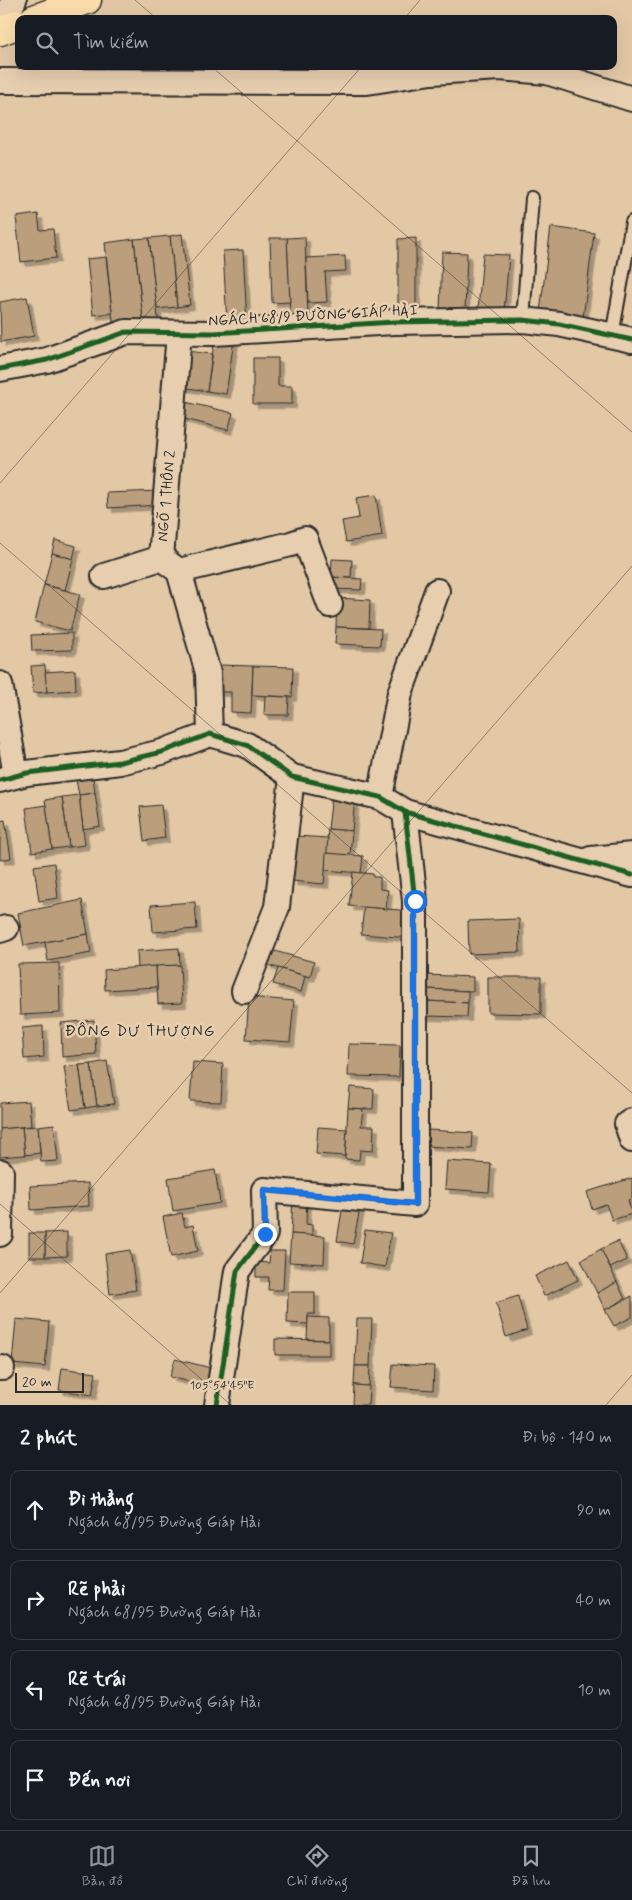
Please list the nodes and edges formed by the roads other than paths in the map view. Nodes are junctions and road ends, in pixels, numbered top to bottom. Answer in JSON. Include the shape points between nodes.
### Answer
{"nodes":[{"id":1,"x":14,"y":0,"type":"edge"},
{"id":2,"x":87,"y":0,"type":"edge"},
{"id":3,"x":45,"y":15,"type":"edge"},
{"id":4,"x":15,"y":25,"type":"edge"},
{"id":5,"x":0,"y":27,"type":"edge"},
{"id":6,"x":0,"y":31,"type":"edge"},
{"id":7,"x":466,"y":70,"type":"edge"},
{"id":8,"x":523,"y":70,"type":"edge"},
{"id":9,"x":0,"y":81,"type":"edge"},
{"id":10,"x":632,"y":98,"type":"edge"},
{"id":11,"x":532,"y":198,"type":"dead end"},
{"id":12,"x":632,"y":222,"type":"edge"},
{"id":13,"x":523,"y":320,"type":"junction"},
{"id":14,"x":179,"y":333,"type":"junction"},
{"id":15,"x":622,"y":338,"type":"edge"},
{"id":16,"x":0,"y":369,"type":"edge"},
{"id":17,"x":170,"y":564,"type":"junction"},
{"id":18,"x":104,"y":576,"type":"dead end"},
{"id":19,"x":437,"y":591,"type":"dead end"},
{"id":20,"x":330,"y":605,"type":"dead end"},
{"id":21,"x":0,"y":684,"type":"edge"},
{"id":22,"x":210,"y":734,"type":"junction"},
{"id":23,"x":8,"y":777,"type":"edge"},
{"id":24,"x":292,"y":777,"type":"junction"},
{"id":25,"x":380,"y":797,"type":"junction"},
{"id":26,"x":405,"y":812,"type":"junction"},
{"id":27,"x":632,"y":858,"type":"edge"},
{"id":28,"x":244,"y":991,"type":"dead end"},
{"id":29,"x":632,"y":1121,"type":"edge"},
{"id":30,"x":632,"y":1140,"type":"edge"},
{"id":31,"x":0,"y":1172,"type":"edge"},
{"id":32,"x":0,"y":1234,"type":"edge"},
{"id":33,"x":217,"y":1405,"type":"edge"}],
"edges":[{"from":1,"to":5,"type":"street"},
{"from":2,"to":3,"type":"highway"},
{"from":4,"to":6,"type":"highway"},
{"from":7,"to":9,"type":"street","via":[[367,82]]},
{"from":8,"to":10,"type":"street","via":[[546,72]]},
{"from":11,"to":13,"type":"lane"},
{"from":12,"to":15,"type":"lane"},
{"from":13,"to":14,"type":"street","name":"NGÁCH 68/9 ĐƯỜNG GIÁP HẢI","via":[[394,322]]},
{"from":13,"to":15,"type":"street","name":"NGÁCH 68/9 ĐƯỜNG GIÁP HẢI","via":[[559,324]]},
{"from":14,"to":16,"type":"street","name":"NGÁCH 68/9 ĐƯỜNG GIÁP HẢI","via":[[126,332],[47,360]]},
{"from":14,"to":17,"type":"street","name":"NGÕ 1 THÔN 2"},
{"from":17,"to":18,"type":"street"},
{"from":17,"to":20,"type":"street","via":[[305,539]]},
{"from":17,"to":22,"type":"street","via":[[208,673]]},
{"from":19,"to":25,"type":"street","via":[[400,693]]},
{"from":21,"to":23,"type":"street"},
{"from":22,"to":23,"type":"street","via":[[162,752],[120,762]]},
{"from":22,"to":24,"type":"street","via":[[247,745]]},
{"from":24,"to":25,"type":"street"},
{"from":24,"to":28,"type":"street","via":[[277,907]]},
{"from":25,"to":26,"type":"street"},
{"from":26,"to":27,"type":"street","via":[[579,860]]},
{"from":26,"to":33,"type":"street","via":[[415,901],[415,1204],[264,1190],[265,1234],[237,1271]]},
{"from":29,"to":30,"type":"street","via":[[627,1124]]},
{"from":31,"to":32,"type":"street"}]}
